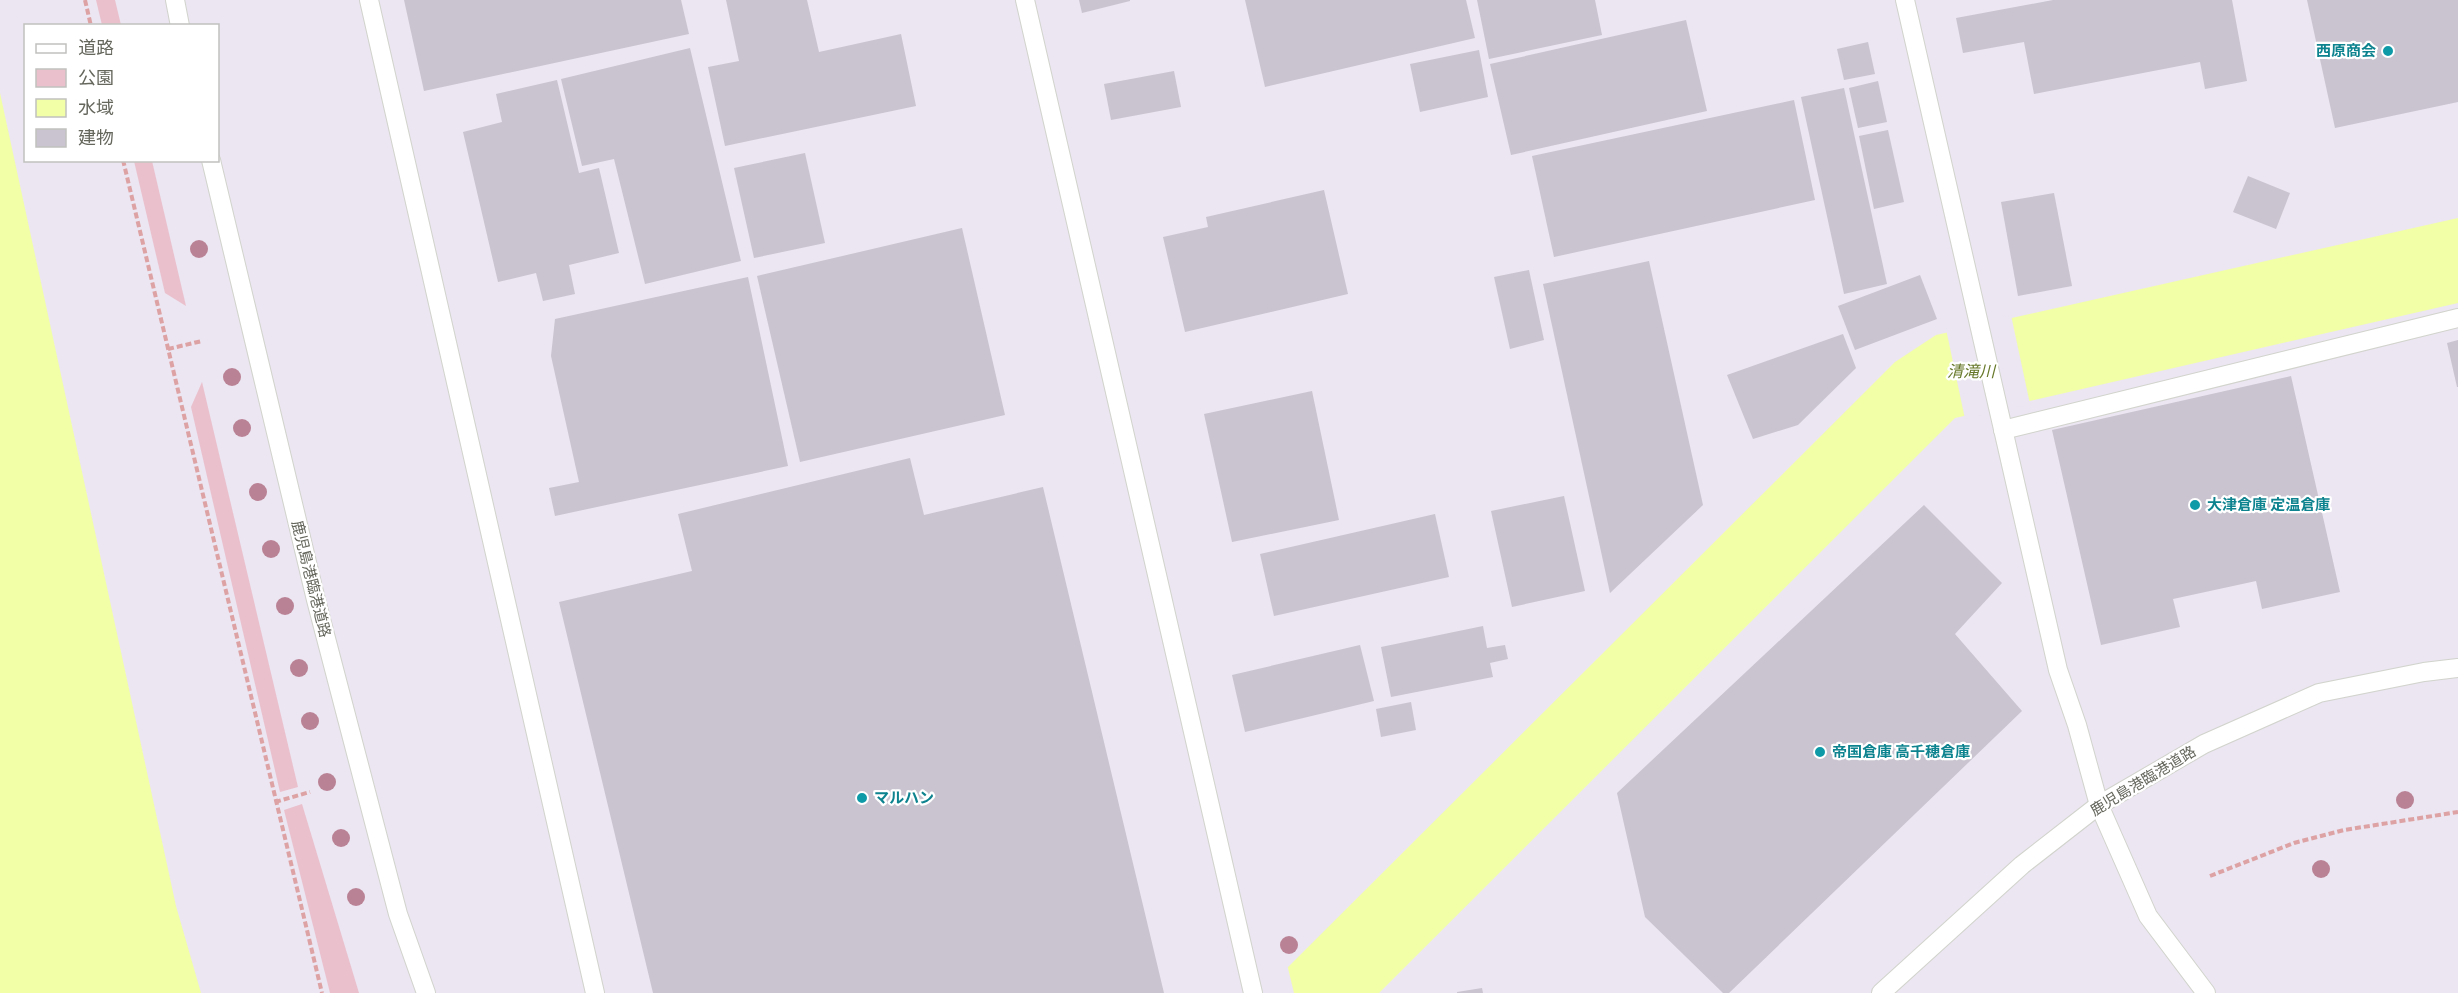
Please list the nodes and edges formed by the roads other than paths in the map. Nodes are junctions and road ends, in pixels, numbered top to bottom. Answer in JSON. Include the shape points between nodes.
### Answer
{"nodes":[{"id":1,"x":175,"y":0,"type":"edge"},
{"id":2,"x":369,"y":0,"type":"edge"},
{"id":3,"x":1025,"y":0,"type":"edge"},
{"id":4,"x":1905,"y":0,"type":"edge"},
{"id":5,"x":180,"y":24,"type":"edge"},
{"id":6,"x":211,"y":162,"type":"edge"},
{"id":7,"x":2458,"y":318,"type":"edge"},
{"id":8,"x":2003,"y":429,"type":"junction"},
{"id":9,"x":2458,"y":668,"type":"edge"},
{"id":10,"x":2099,"y":805,"type":"junction"},
{"id":11,"x":1251,"y":985,"type":"edge"},
{"id":12,"x":426,"y":993,"type":"edge"},
{"id":13,"x":596,"y":993,"type":"edge"},
{"id":14,"x":1881,"y":993,"type":"edge"},
{"id":15,"x":2206,"y":993,"type":"edge"}],
"edges":[{"from":1,"to":5,"type":"street"},
{"from":2,"to":13,"type":"street"},
{"from":3,"to":11,"type":"street"},
{"from":4,"to":8,"type":"street"},
{"from":6,"to":12,"type":"street","name":"鹿児島港臨港道路","via":[[316,600],[398,914]]},
{"from":7,"to":8,"type":"street"},
{"from":8,"to":10,"type":"street","via":[[2058,670]]},
{"from":9,"to":10,"type":"street","name":"鹿児島港臨港道路","via":[[2319,693],[2204,744]]},
{"from":10,"to":14,"type":"street","name":"鹿児島港臨港道路","via":[[2022,865]]},
{"from":10,"to":15,"type":"street","via":[[2148,916]]}]}
